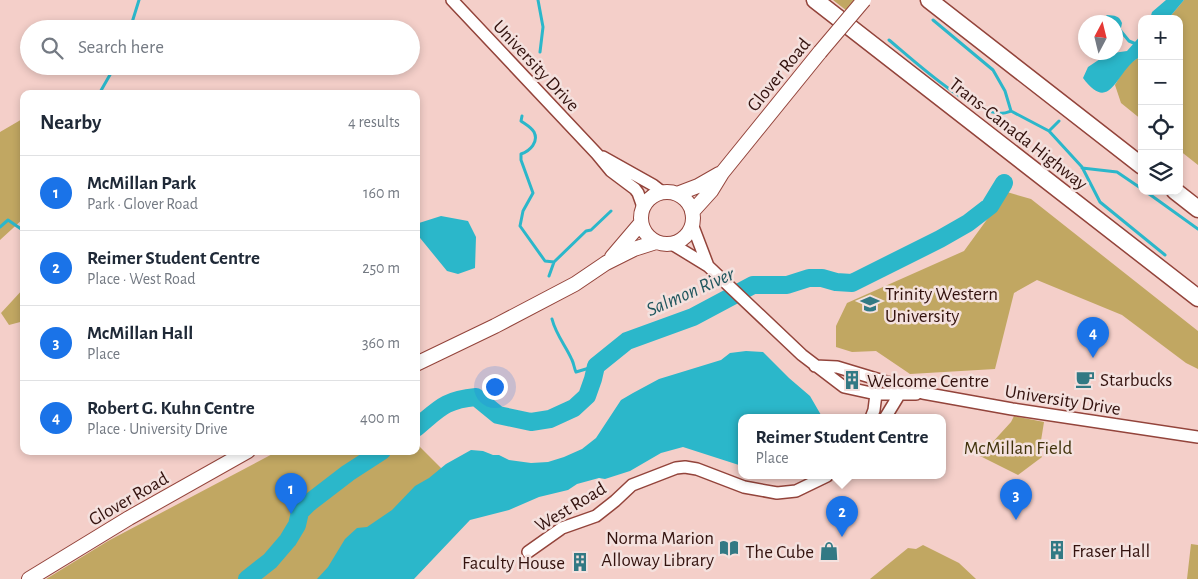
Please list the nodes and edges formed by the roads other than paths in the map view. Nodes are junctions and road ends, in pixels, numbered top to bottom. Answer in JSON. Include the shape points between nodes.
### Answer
{"nodes":[{"id":1,"x":452,"y":0,"type":"edge"},
{"id":2,"x":815,"y":0,"type":"edge"},
{"id":3,"x":864,"y":0,"type":"edge"},
{"id":4,"x":929,"y":0,"type":"edge"},
{"id":5,"x":597,"y":154,"type":"junction"},
{"id":6,"x":1138,"y":163,"type":"edge"},
{"id":7,"x":722,"y":173,"type":"junction"},
{"id":8,"x":662,"y":192,"type":"junction"},
{"id":9,"x":677,"y":194,"type":"junction"},
{"id":10,"x":1180,"y":195,"type":"edge"},
{"id":11,"x":643,"y":207,"type":"junction"},
{"id":12,"x":1198,"y":209,"type":"edge"},
{"id":13,"x":692,"y":218,"type":"junction"},
{"id":14,"x":641,"y":223,"type":"junction"},
{"id":15,"x":656,"y":242,"type":"junction"},
{"id":16,"x":672,"y":244,"type":"junction"},
{"id":17,"x":606,"y":263,"type":"junction"},
{"id":18,"x":709,"y":268,"type":"junction"},
{"id":19,"x":1198,"y":298,"type":"edge"},
{"id":20,"x":420,"y":362,"type":"edge"},
{"id":21,"x":815,"y":366,"type":"junction"},
{"id":22,"x":923,"y":393,"type":"junction"},
{"id":23,"x":876,"y":394,"type":"junction"},
{"id":24,"x":900,"y":395,"type":"junction"},
{"id":25,"x":872,"y":414,"type":"edge"},
{"id":26,"x":887,"y":414,"type":"edge"},
{"id":27,"x":1198,"y":436,"type":"edge"},
{"id":28,"x":241,"y":455,"type":"edge"},
{"id":29,"x":820,"y":479,"type":"edge"},
{"id":30,"x":528,"y":552,"type":"dead end"},
{"id":31,"x":29,"y":579,"type":"edge"}],
"edges":[{"from":1,"to":5,"type":"street","name":"University Drive"},
{"from":2,"to":19,"type":"highway","name":"Trans-Canada Highway"},
{"from":3,"to":7,"type":"main road","name":"Glover Road","bridge":true},
{"from":4,"to":6,"type":"highway"},
{"from":5,"to":8,"type":"street","name":"University Drive"},
{"from":5,"to":11,"type":"street","name":"University Drive","via":[[610,171],[638,192]]},
{"from":7,"to":9,"type":"main road","name":"Glover Road"},
{"from":7,"to":13,"type":"main road","name":"Glover Road"},
{"from":8,"to":9,"type":"main road"},
{"from":8,"to":11,"type":"main road","via":[[654,195]]},
{"from":9,"to":13,"type":"main road","via":[[689,204]]},
{"from":10,"to":12,"type":"highway"},
{"from":11,"to":14,"type":"main road"},
{"from":13,"to":16,"type":"main road","via":[[685,237]]},
{"from":13,"to":18,"type":"street","name":"University Drive"},
{"from":14,"to":15,"type":"main road","via":[[646,234]]},
{"from":14,"to":17,"type":"main road"},
{"from":15,"to":16,"type":"main road"},
{"from":15,"to":17,"type":"main road"},
{"from":16,"to":18,"type":"street","name":"University Drive"},
{"from":17,"to":20,"type":"main road","via":[[575,284]]},
{"from":18,"to":21,"type":"street","name":"University Drive"},
{"from":21,"to":22,"type":"street","name":"University Drive","via":[[837,366]]},
{"from":21,"to":23,"type":"street","name":"University Drive","via":[[844,387]]},
{"from":22,"to":24,"type":"street","name":"University Drive"},
{"from":22,"to":27,"type":"street","name":"University Drive"},
{"from":23,"to":24,"type":"street","name":"University Drive"},
{"from":23,"to":25,"type":"street"},
{"from":24,"to":26,"type":"street"},
{"from":28,"to":31,"type":"main road","name":"Glover Road"},
{"from":29,"to":30,"type":"street","name":"West Road","via":[[796,491],[777,493],[744,487],[697,469],[676,468],[632,485],[596,516],[562,528]]}]}
